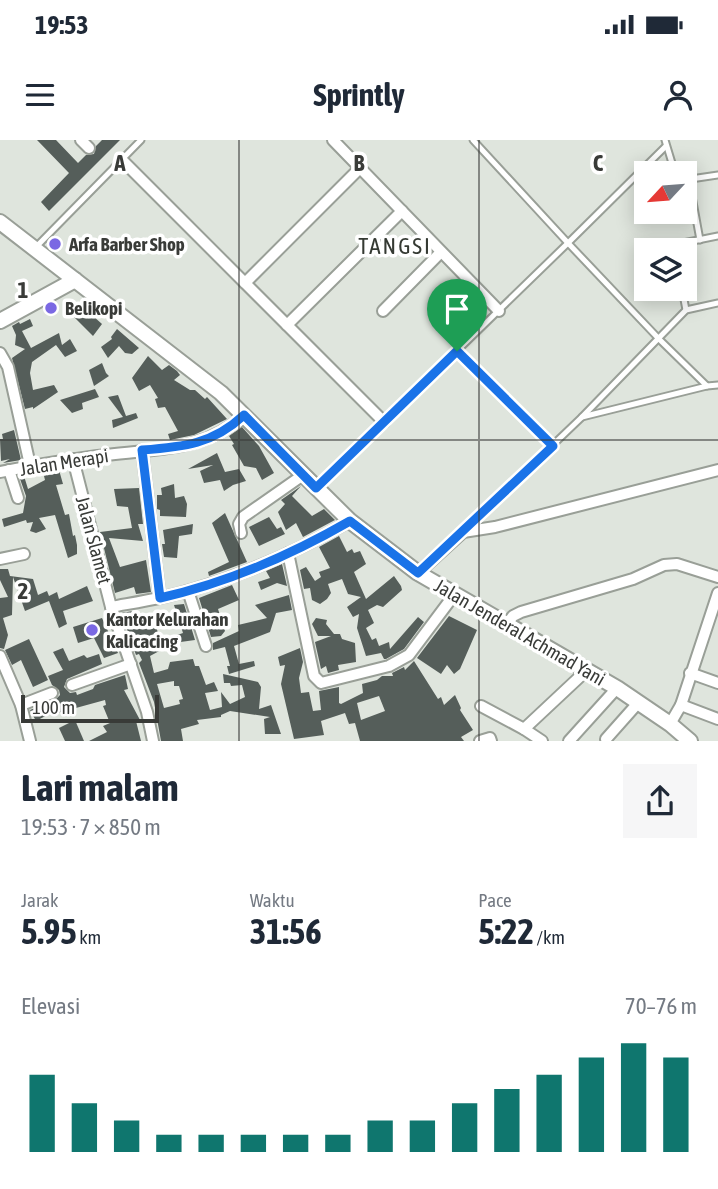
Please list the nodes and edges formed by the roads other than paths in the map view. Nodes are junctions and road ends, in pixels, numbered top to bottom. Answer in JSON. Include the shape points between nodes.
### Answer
{"nodes":[{"id":1,"x":141,"y":140,"type":"edge"},
{"id":2,"x":333,"y":140,"type":"edge"},
{"id":3,"x":473,"y":140,"type":"edge"},
{"id":4,"x":665,"y":143,"type":"edge"},
{"id":5,"x":121,"y":159,"type":"junction"},
{"id":6,"x":671,"y":161,"type":"edge"},
{"id":7,"x":359,"y":168,"type":"junction"},
{"id":8,"x":718,"y":175,"type":"edge"},
{"id":9,"x":697,"y":178,"type":"edge"},
{"id":10,"x":402,"y":211,"type":"junction"},
{"id":11,"x":0,"y":222,"type":"edge"},
{"id":12,"x":696,"y":224,"type":"edge"},
{"id":13,"x":718,"y":236,"type":"edge"},
{"id":14,"x":699,"y":240,"type":"joint"},
{"id":15,"x":568,"y":243,"type":"junction"},
{"id":16,"x":34,"y":249,"type":"junction"},
{"id":17,"x":442,"y":252,"type":"junction"},
{"id":18,"x":75,"y":280,"type":"junction"},
{"id":19,"x":245,"y":283,"type":"junction"},
{"id":20,"x":684,"y":301,"type":"edge"},
{"id":21,"x":718,"y":303,"type":"edge"},
{"id":22,"x":686,"y":310,"type":"junction"},
{"id":23,"x":499,"y":311,"type":"junction"},
{"id":24,"x":383,"y":312,"type":"dead end"},
{"id":25,"x":0,"y":321,"type":"edge"},
{"id":26,"x":287,"y":325,"type":"junction"},
{"id":27,"x":660,"y":340,"type":"junction"},
{"id":28,"x":457,"y":351,"type":"junction"},
{"id":29,"x":0,"y":353,"type":"edge"},
{"id":30,"x":718,"y":385,"type":"edge"},
{"id":31,"x":707,"y":386,"type":"junction"},
{"id":32,"x":244,"y":415,"type":"junction"},
{"id":33,"x":582,"y":418,"type":"junction"},
{"id":34,"x":384,"y":422,"type":"junction"},
{"id":35,"x":553,"y":446,"type":"junction"},
{"id":36,"x":142,"y":450,"type":"junction"},
{"id":37,"x":73,"y":459,"type":"junction"},
{"id":38,"x":30,"y":465,"type":"junction"},
{"id":39,"x":718,"y":470,"type":"edge"},
{"id":40,"x":4,"y":471,"type":"edge"},
{"id":41,"x":303,"y":475,"type":"junction"},
{"id":42,"x":316,"y":488,"type":"junction"},
{"id":43,"x":18,"y":498,"type":"dead end"},
{"id":44,"x":350,"y":521,"type":"junction"},
{"id":45,"x":463,"y":532,"type":"junction"},
{"id":46,"x":241,"y":533,"type":"dead end"},
{"id":47,"x":288,"y":553,"type":"junction"},
{"id":48,"x":24,"y":554,"type":"dead end"},
{"id":49,"x":0,"y":559,"type":"edge"},
{"id":50,"x":418,"y":573,"type":"junction"},
{"id":51,"x":718,"y":576,"type":"edge"},
{"id":52,"x":188,"y":592,"type":"junction"},
{"id":53,"x":718,"y":593,"type":"edge"},
{"id":54,"x":454,"y":595,"type":"junction"},
{"id":55,"x":160,"y":598,"type":"junction"},
{"id":56,"x":111,"y":607,"type":"junction"},
{"id":57,"x":507,"y":624,"type":"junction"},
{"id":58,"x":206,"y":646,"type":"dead end"},
{"id":59,"x":0,"y":656,"type":"edge"},
{"id":60,"x":131,"y":664,"type":"junction"},
{"id":61,"x":587,"y":670,"type":"junction"},
{"id":62,"x":691,"y":673,"type":"junction"},
{"id":63,"x":718,"y":683,"type":"edge"},
{"id":64,"x":72,"y":685,"type":"dead end"},
{"id":65,"x":617,"y":688,"type":"junction"},
{"id":66,"x":52,"y":693,"type":"dead end"},
{"id":67,"x":638,"y":703,"type":"junction"},
{"id":68,"x":21,"y":705,"type":"junction"},
{"id":69,"x":681,"y":705,"type":"junction"},
{"id":70,"x":481,"y":706,"type":"dead end"},
{"id":71,"x":718,"y":719,"type":"edge"},
{"id":72,"x":670,"y":724,"type":"junction"},
{"id":73,"x":524,"y":729,"type":"junction"},
{"id":74,"x":606,"y":739,"type":"dead end"},
{"id":75,"x":30,"y":741,"type":"edge"},
{"id":76,"x":153,"y":741,"type":"edge"},
{"id":77,"x":480,"y":741,"type":"edge"},
{"id":78,"x":491,"y":741,"type":"edge"},
{"id":79,"x":542,"y":741,"type":"edge"},
{"id":80,"x":569,"y":741,"type":"edge"},
{"id":81,"x":690,"y":741,"type":"edge"}],
"edges":[{"from":1,"to":5,"type":"lane"},
{"from":2,"to":7,"type":"street"},
{"from":3,"to":15,"type":"lane"},
{"from":4,"to":6,"type":"lane"},
{"from":4,"to":15,"type":"lane"},
{"from":5,"to":16,"type":"lane"},
{"from":5,"to":19,"type":"street"},
{"from":7,"to":10,"type":"street"},
{"from":7,"to":19,"type":"street"},
{"from":8,"to":9,"type":"lane"},
{"from":10,"to":17,"type":"street"},
{"from":10,"to":26,"type":"street"},
{"from":11,"to":16,"type":"main road","name":"Jalan Jenderal Achmad Yani"},
{"from":12,"to":14,"type":"lane"},
{"from":13,"to":14,"type":"lane"},
{"from":15,"to":23,"type":"lane"},
{"from":15,"to":27,"type":"lane"},
{"from":16,"to":18,"type":"main road","name":"Jalan Jenderal Achmad Yani"},
{"from":17,"to":23,"type":"street"},
{"from":17,"to":24,"type":"street"},
{"from":18,"to":25,"type":"main road"},
{"from":18,"to":32,"type":"main road","name":"Jalan Jenderal Achmad Yani"},
{"from":19,"to":26,"type":"street"},
{"from":20,"to":22,"type":"lane"},
{"from":21,"to":22,"type":"lane"},
{"from":22,"to":27,"type":"lane"},
{"from":23,"to":28,"type":"lane"},
{"from":26,"to":34,"type":"street"},
{"from":27,"to":31,"type":"lane"},
{"from":27,"to":33,"type":"lane"},
{"from":28,"to":34,"type":"lane"},
{"from":28,"to":35,"type":"lane"},
{"from":29,"to":38,"type":"street","via":[[8,367]]},
{"from":30,"to":31,"type":"lane"},
{"from":31,"to":33,"type":"lane"},
{"from":32,"to":36,"type":"street","name":"Jalan Merapi","via":[[207,440]]},
{"from":32,"to":41,"type":"main road","name":"Jalan Jenderal Achmad Yani"},
{"from":33,"to":35,"type":"lane"},
{"from":34,"to":42,"type":"lane"},
{"from":35,"to":45,"type":"lane"},
{"from":36,"to":37,"type":"street","name":"Jalan Merapi"},
{"from":36,"to":55,"type":"street"},
{"from":37,"to":38,"type":"street","name":"Jalan Merapi"},
{"from":37,"to":56,"type":"street","name":"Jalan Slamet"},
{"from":38,"to":40,"type":"street","name":"Jalan Merapi"},
{"from":39,"to":45,"type":"street"},
{"from":40,"to":43,"type":"street"},
{"from":41,"to":42,"type":"main road","name":"Jalan Jenderal Achmad Yani"},
{"from":41,"to":46,"type":"street","via":[[243,517]]},
{"from":42,"to":44,"type":"main road","name":"Jalan Jenderal Achmad Yani"},
{"from":44,"to":47,"type":"street"},
{"from":44,"to":50,"type":"main road","name":"Jalan Jenderal Achmad Yani"},
{"from":45,"to":50,"type":"street"},
{"from":47,"to":52,"type":"street"},
{"from":47,"to":54,"type":"street","via":[[314,676],[321,683],[389,666],[409,655]]},
{"from":48,"to":49,"type":"street"},
{"from":50,"to":54,"type":"main road","name":"Jalan Jenderal Achmad Yani"},
{"from":51,"to":57,"type":"street","via":[[677,564],[664,565],[633,579],[521,612]]},
{"from":52,"to":55,"type":"street"},
{"from":52,"to":58,"type":"street"},
{"from":53,"to":62,"type":"street"},
{"from":54,"to":57,"type":"main road","name":"Jalan Jenderal Achmad Yani"},
{"from":55,"to":56,"type":"street"},
{"from":56,"to":60,"type":"street","name":"Jalan Slamet"},
{"from":57,"to":61,"type":"main road","name":"Jalan Jenderal Achmad Yani"},
{"from":59,"to":68,"type":"street"},
{"from":60,"to":64,"type":"street"},
{"from":60,"to":76,"type":"street","name":"Jalan Slamet"},
{"from":61,"to":65,"type":"main road","name":"Jalan Jenderal Achmad Yani"},
{"from":61,"to":73,"type":"street"},
{"from":62,"to":63,"type":"street"},
{"from":62,"to":69,"type":"street"},
{"from":65,"to":67,"type":"main road","name":"Jalan Jenderal Achmad Yani"},
{"from":65,"to":80,"type":"street"},
{"from":66,"to":68,"type":"street"},
{"from":67,"to":72,"type":"main road","name":"Jalan Jenderal Achmad Yani"},
{"from":67,"to":74,"type":"street"},
{"from":68,"to":75,"type":"street"},
{"from":69,"to":71,"type":"street"},
{"from":69,"to":72,"type":"street"},
{"from":70,"to":73,"type":"street"},
{"from":72,"to":81,"type":"main road","name":"Jalan Jenderal Achmad Yani"},
{"from":73,"to":79,"type":"street"},
{"from":77,"to":78,"type":"street"}]}
